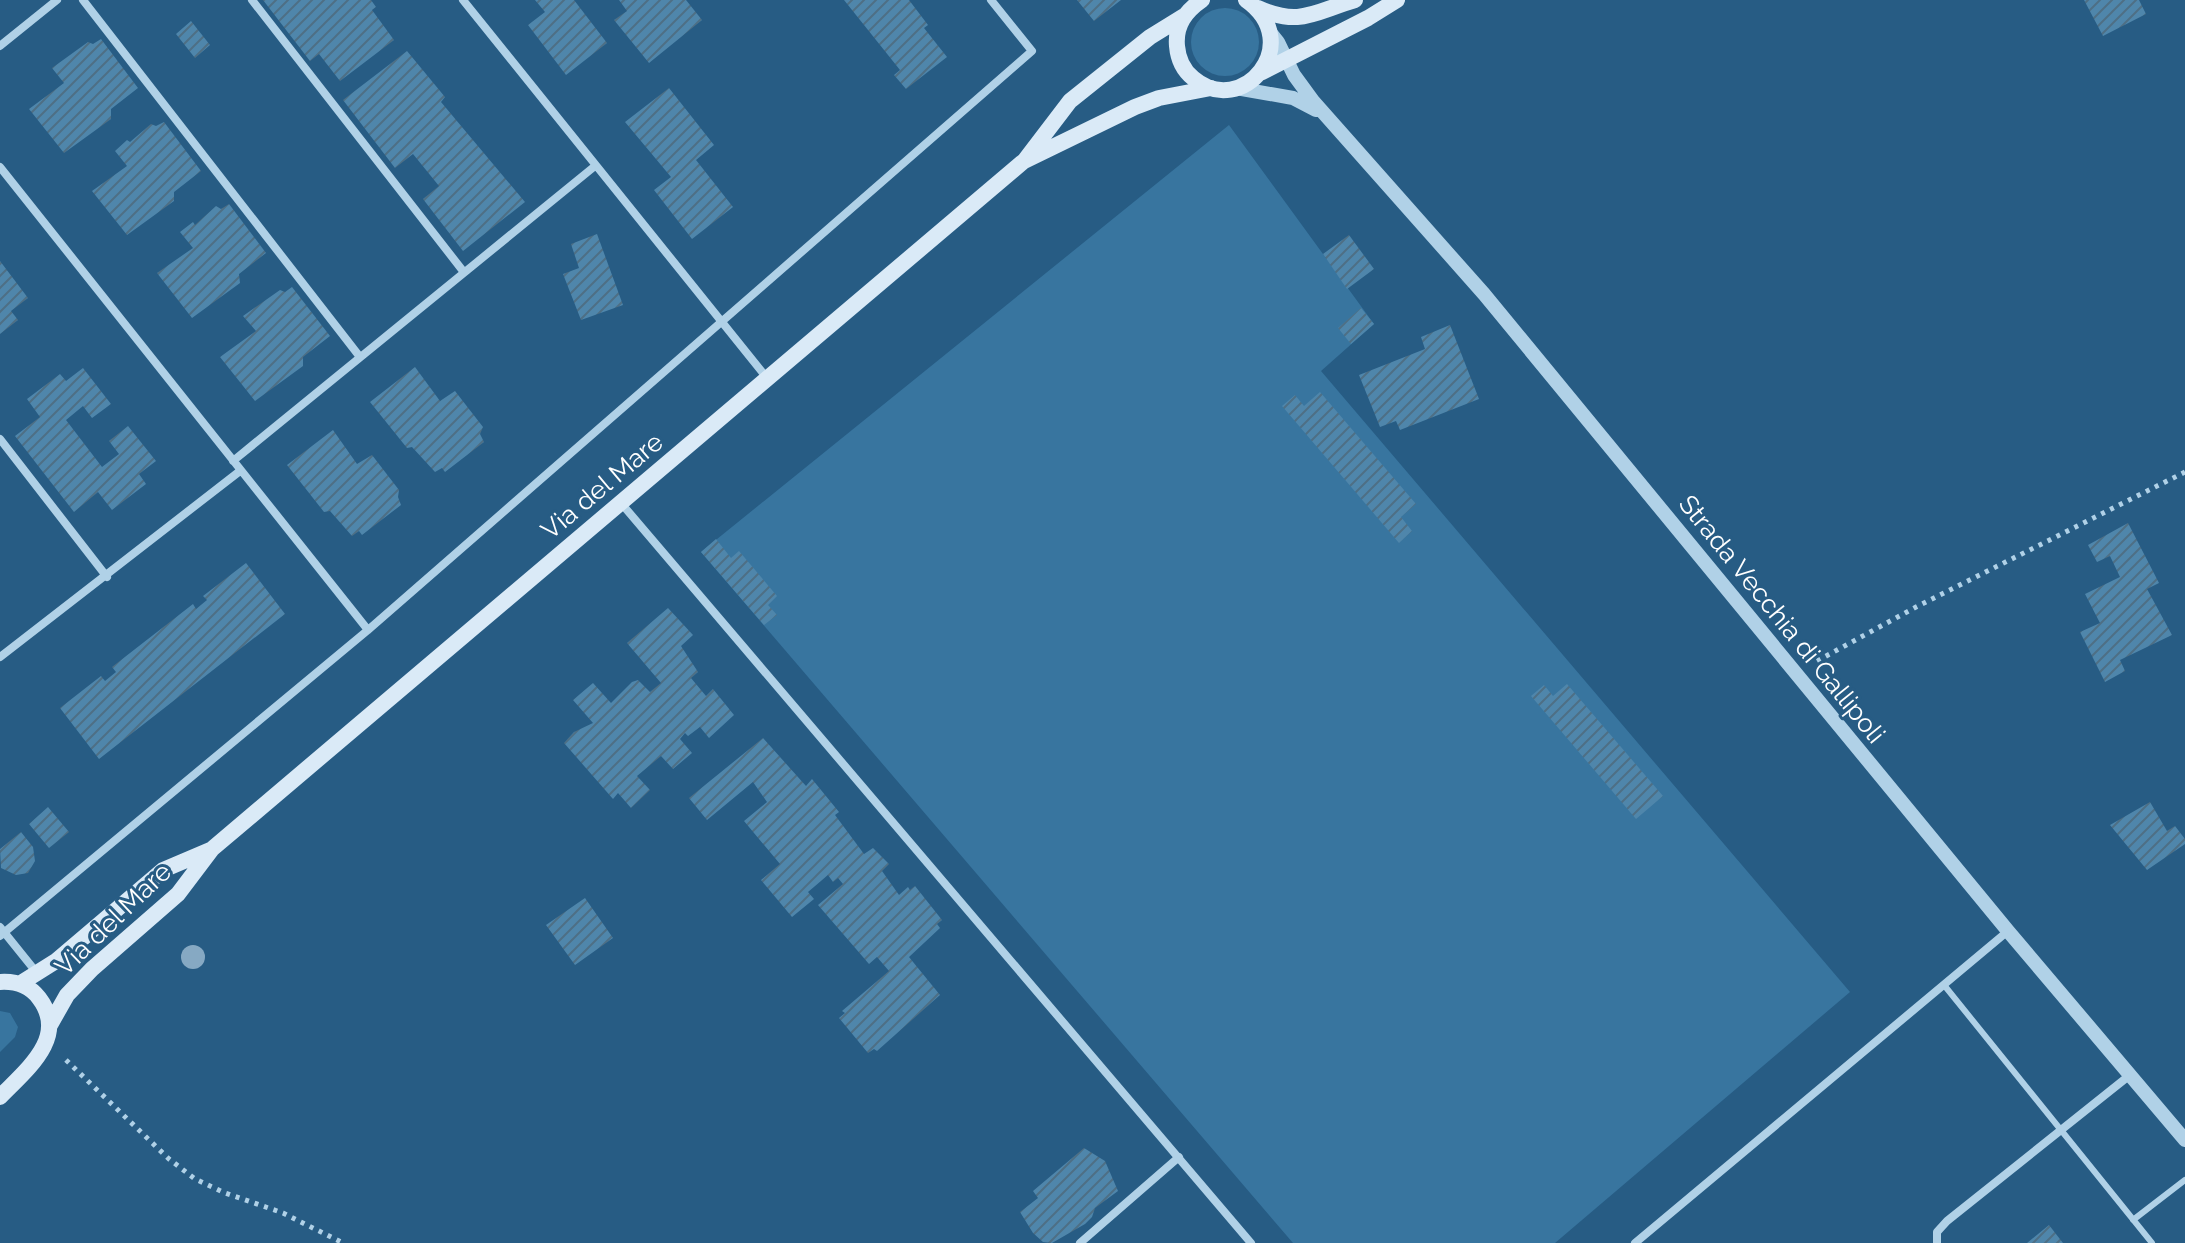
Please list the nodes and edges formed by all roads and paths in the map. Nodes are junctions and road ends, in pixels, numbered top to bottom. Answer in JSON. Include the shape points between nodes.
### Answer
{"nodes":[{"id":1,"x":57,"y":0,"type":"edge"},
{"id":2,"x":83,"y":0,"type":"edge"},
{"id":3,"x":252,"y":0,"type":"edge"},
{"id":4,"x":463,"y":0,"type":"edge"},
{"id":5,"x":991,"y":0,"type":"edge"},
{"id":6,"x":1202,"y":0,"type":"edge"},
{"id":7,"x":1355,"y":0,"type":"edge"},
{"id":8,"x":1397,"y":0,"type":"edge"},
{"id":9,"x":1251,"y":4,"type":"edge"},
{"id":10,"x":1184,"y":16,"type":"junction"},
{"id":11,"x":1270,"y":32,"type":"junction"},
{"id":12,"x":0,"y":46,"type":"edge"},
{"id":13,"x":1287,"y":60,"type":"junction"},
{"id":14,"x":1260,"y":73,"type":"junction"},
{"id":15,"x":1211,"y":88,"type":"junction"},
{"id":16,"x":1236,"y":88,"type":"junction"},
{"id":17,"x":1342,"y":130,"type":"junction"},
{"id":18,"x":1024,"y":161,"type":"junction"},
{"id":19,"x":595,"y":166,"type":"junction"},
{"id":20,"x":0,"y":167,"type":"edge"},
{"id":21,"x":463,"y":271,"type":"junction"},
{"id":22,"x":720,"y":322,"type":"junction"},
{"id":23,"x":360,"y":357,"type":"junction"},
{"id":24,"x":767,"y":378,"type":"junction"},
{"id":25,"x":0,"y":439,"type":"edge"},
{"id":26,"x":233,"y":461,"type":"junction"},
{"id":27,"x":240,"y":471,"type":"junction"},
{"id":28,"x":2185,"y":472,"type":"edge"},
{"id":29,"x":620,"y":502,"type":"junction"},
{"id":30,"x":107,"y":577,"type":"junction"},
{"id":31,"x":368,"y":630,"type":"junction"},
{"id":32,"x":1,"y":656,"type":"edge"},
{"id":33,"x":1795,"y":673,"type":"junction"},
{"id":34,"x":212,"y":849,"type":"junction"},
{"id":35,"x":2008,"y":931,"type":"junction"},
{"id":36,"x":2,"y":932,"type":"edge"},
{"id":37,"x":37,"y":973,"type":"junction"},
{"id":38,"x":0,"y":982,"type":"edge"},
{"id":39,"x":21,"y":983,"type":"junction"},
{"id":40,"x":1944,"y":985,"type":"junction"},
{"id":41,"x":50,"y":1025,"type":"junction"},
{"id":42,"x":47,"y":1042,"type":"junction"},
{"id":43,"x":2130,"y":1075,"type":"junction"},
{"id":44,"x":0,"y":1097,"type":"edge"},
{"id":45,"x":2061,"y":1131,"type":"junction"},
{"id":46,"x":2185,"y":1140,"type":"edge"},
{"id":47,"x":1179,"y":1157,"type":"junction"},
{"id":48,"x":2185,"y":1180,"type":"edge"},
{"id":49,"x":2133,"y":1220,"type":"junction"},
{"id":50,"x":343,"y":1243,"type":"edge"},
{"id":51,"x":1080,"y":1243,"type":"edge"},
{"id":52,"x":1251,"y":1243,"type":"edge"},
{"id":53,"x":1635,"y":1243,"type":"edge"},
{"id":54,"x":1937,"y":1243,"type":"edge"},
{"id":55,"x":2152,"y":1243,"type":"edge"}],
"edges":[{"from":1,"to":12,"type":"street"},
{"from":2,"to":23,"type":"street"},
{"from":3,"to":21,"type":"street"},
{"from":4,"to":19,"type":"street"},
{"from":5,"to":22,"type":"street","via":[[1032,51]]},
{"from":6,"to":10,"type":"main road","name":"Via del Mare"},
{"from":7,"to":9,"type":"main road","via":[[1301,17],[1279,18]]},
{"from":8,"to":13,"type":"main road"},
{"from":9,"to":11,"type":"main road"},
{"from":10,"to":15,"type":"main road","via":[[1178,54],[1190,76]]},
{"from":10,"to":18,"type":"main road","name":"Via del Mare","via":[[1070,101]]},
{"from":11,"to":13,"type":"street","name":"Strada Vecchia di Gallipoli"},
{"from":11,"to":14,"type":"main road","via":[[1268,60]]},
{"from":13,"to":14,"type":"main road"},
{"from":13,"to":17,"type":"street","name":"Strada Vecchia di Gallipoli","via":[[1313,101]]},
{"from":14,"to":16,"type":"main road"},
{"from":15,"to":16,"type":"main road","name":"Via del Mare"},
{"from":15,"to":18,"type":"main road","name":"Via del Mare","via":[[1135,107]]},
{"from":16,"to":17,"type":"street","name":"Strada Vecchia di Gallipoli","via":[[1293,98]]},
{"from":17,"to":33,"type":"street","name":"Strada Vecchia di Gallipoli"},
{"from":18,"to":24,"type":"main road","name":"Via del Mare"},
{"from":19,"to":21,"type":"street"},
{"from":19,"to":22,"type":"street"},
{"from":20,"to":26,"type":"street"},
{"from":21,"to":23,"type":"street"},
{"from":22,"to":24,"type":"street"},
{"from":22,"to":31,"type":"street"},
{"from":23,"to":26,"type":"street"},
{"from":24,"to":29,"type":"main road","name":"Via del Mare"},
{"from":25,"to":30,"type":"street"},
{"from":26,"to":27,"type":"street"},
{"from":27,"to":30,"type":"street"},
{"from":27,"to":31,"type":"street"},
{"from":28,"to":33,"type":"path"},
{"from":29,"to":34,"type":"main road","name":"Via del Mare"},
{"from":29,"to":47,"type":"street"},
{"from":30,"to":32,"type":"street"},
{"from":31,"to":36,"type":"street"},
{"from":33,"to":35,"type":"street","name":"Strada Vecchia di Gallipoli"},
{"from":34,"to":37,"type":"main road","name":"Via del Mare","via":[[163,870]]},
{"from":34,"to":41,"type":"main road","name":"Via del Mare","via":[[178,894],[67,995]]},
{"from":35,"to":40,"type":"street"},
{"from":35,"to":43,"type":"street","name":"Strada Vecchia di Gallipoli"},
{"from":36,"to":37,"type":"street"},
{"from":37,"to":39,"type":"main road","name":"Via del Mare"},
{"from":38,"to":39,"type":"main road","name":"Via del Mare"},
{"from":39,"to":41,"type":"main road","name":"Via del Mare","via":[[46,1008]]},
{"from":40,"to":45,"type":"lane"},
{"from":40,"to":53,"type":"street"},
{"from":41,"to":42,"type":"main road","name":"Via del Mare"},
{"from":42,"to":44,"type":"main road","name":"Via del Mare"},
{"from":42,"to":50,"type":"path","via":[[195,1179]]},
{"from":43,"to":45,"type":"street"},
{"from":43,"to":46,"type":"street","name":"Strada Vecchia di Gallipoli"},
{"from":45,"to":49,"type":"lane"},
{"from":45,"to":54,"type":"street","via":[[1947,1221],[1937,1232]]},
{"from":47,"to":51,"type":"street"},
{"from":47,"to":52,"type":"street"},
{"from":48,"to":49,"type":"lane"},
{"from":49,"to":55,"type":"lane"}]}
